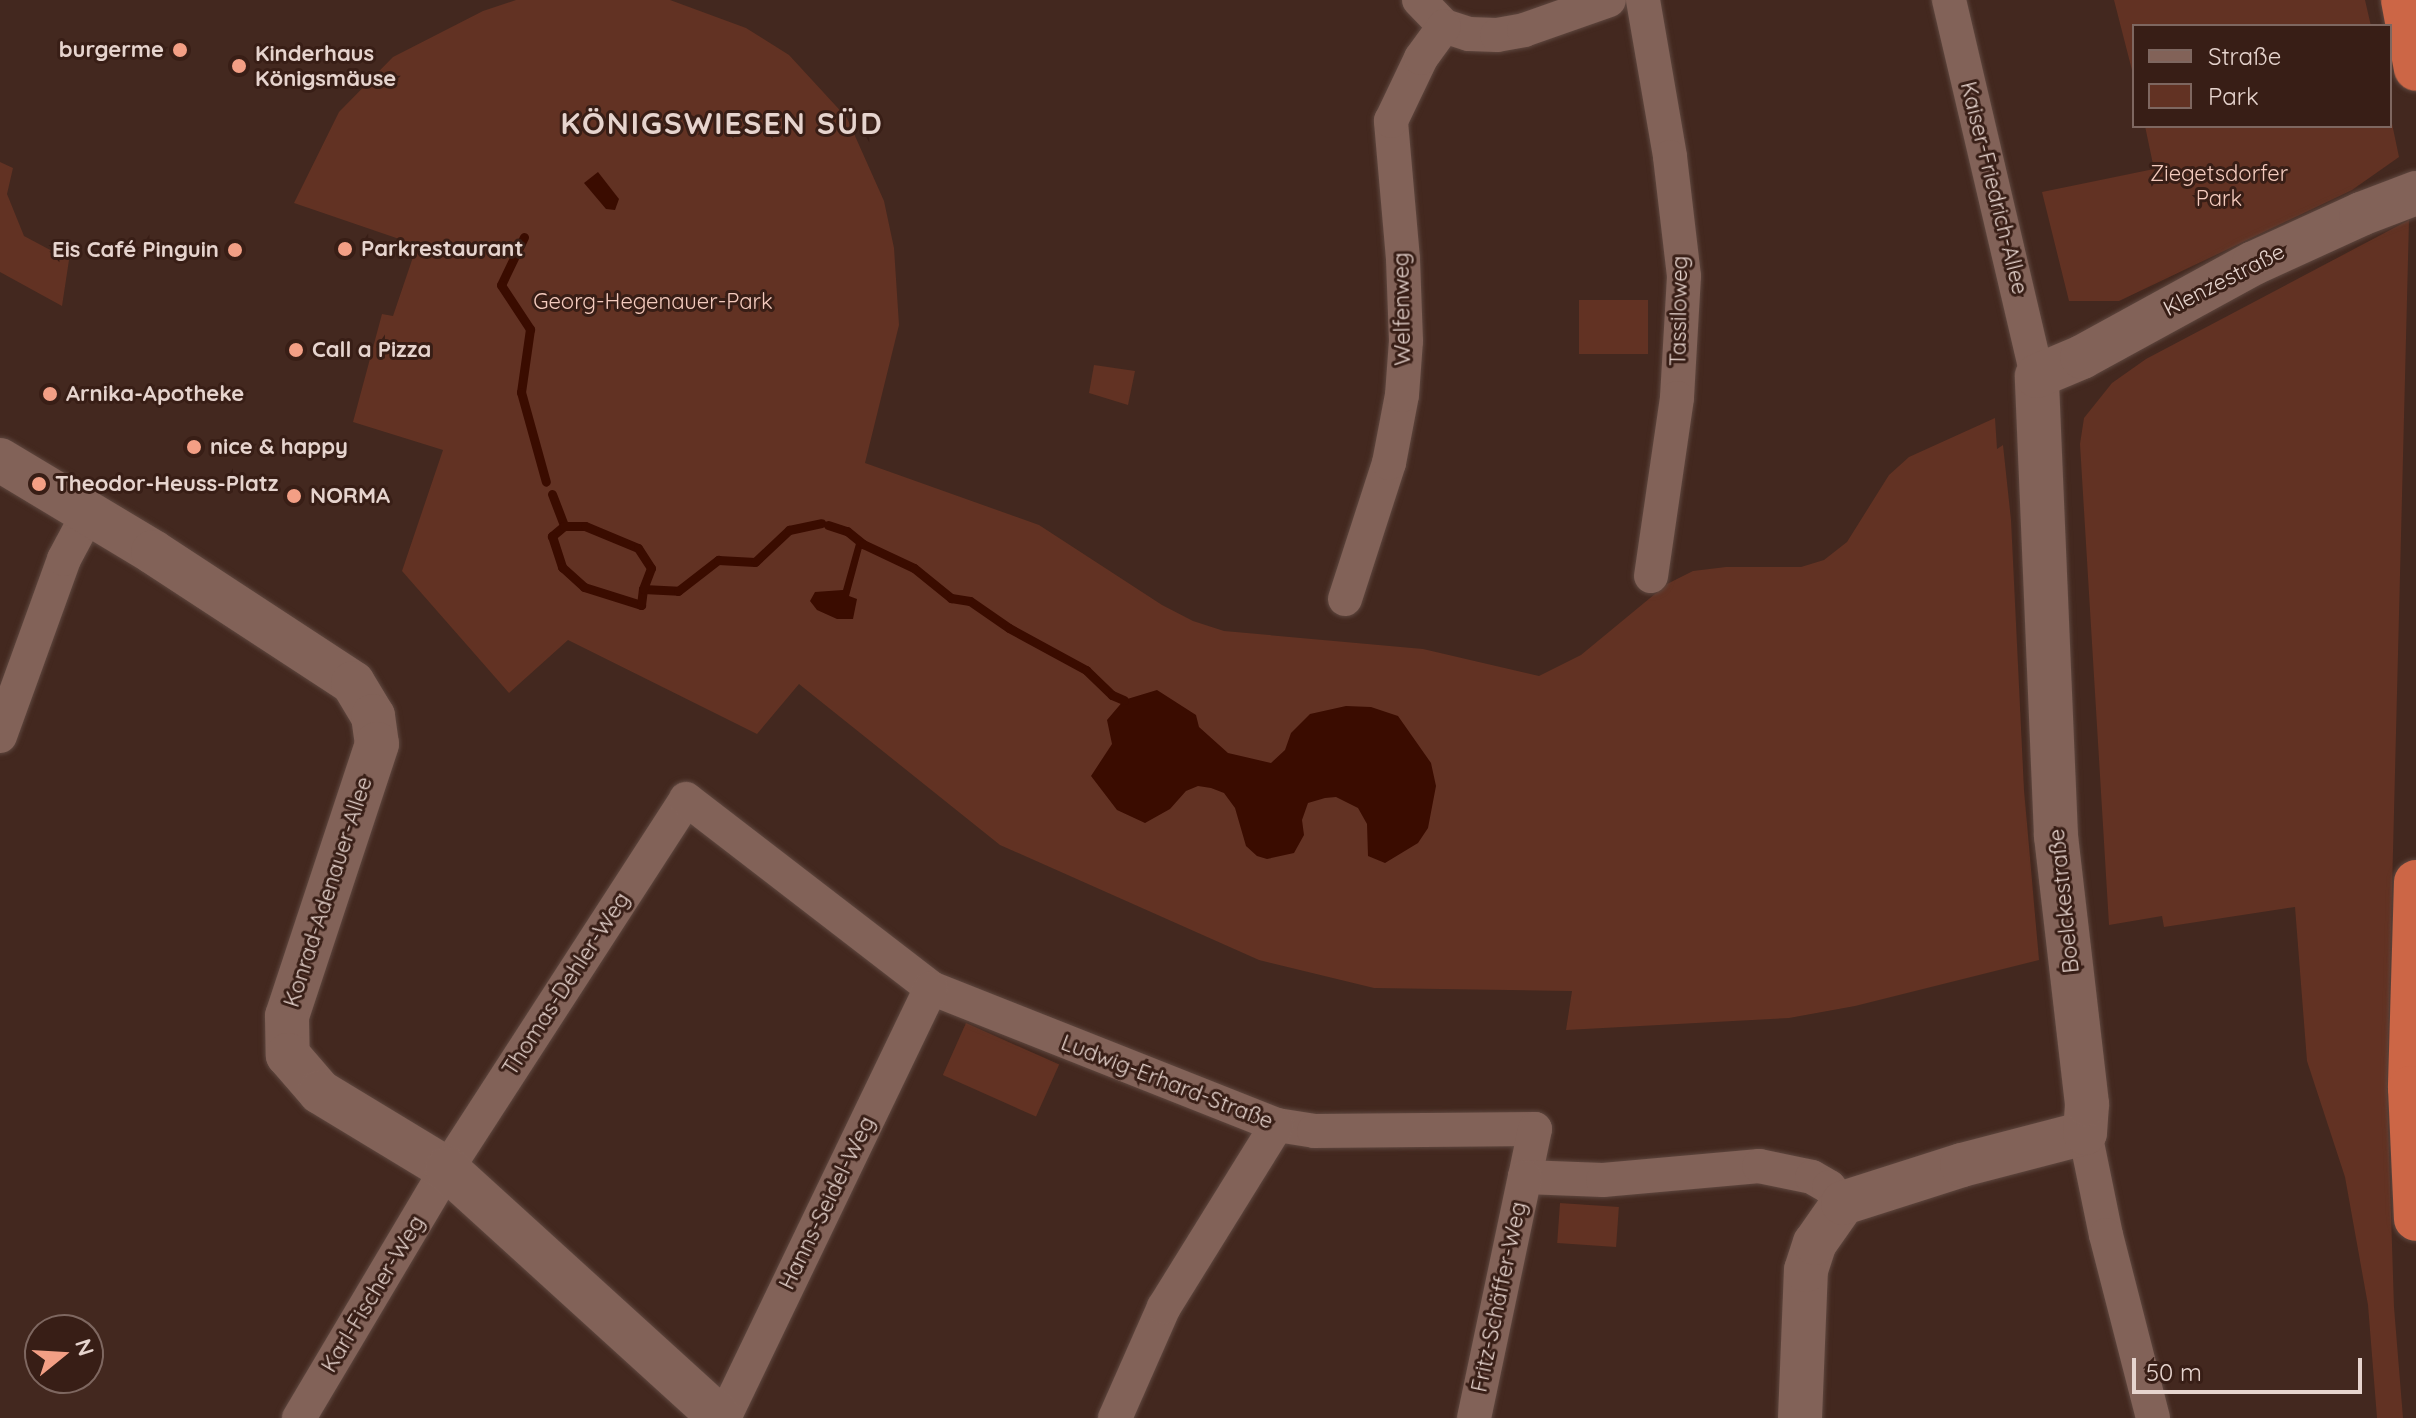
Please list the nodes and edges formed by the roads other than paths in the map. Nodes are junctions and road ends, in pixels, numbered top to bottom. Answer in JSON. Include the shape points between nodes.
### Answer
{"nodes":[{"id":1,"x":1419,"y":0,"type":"edge"},
{"id":2,"x":1609,"y":0,"type":"edge"},
{"id":3,"x":1643,"y":0,"type":"edge"},
{"id":4,"x":1949,"y":0,"type":"edge"},
{"id":5,"x":2403,"y":0,"type":"edge"},
{"id":6,"x":1444,"y":26,"type":"junction"},
{"id":7,"x":2416,"y":69,"type":"edge"},
{"id":8,"x":2416,"y":193,"type":"edge"},
{"id":9,"x":2037,"y":376,"type":"junction"},
{"id":10,"x":0,"y":460,"type":"edge"},
{"id":11,"x":87,"y":516,"type":"junction"},
{"id":12,"x":1651,"y":576,"type":"dead end"},
{"id":13,"x":1345,"y":599,"type":"dead end"},
{"id":14,"x":0,"y":736,"type":"edge"},
{"id":15,"x":686,"y":799,"type":"joint"},
{"id":16,"x":2416,"y":882,"type":"edge"},
{"id":17,"x":931,"y":988,"type":"junction"},
{"id":18,"x":1277,"y":1125,"type":"junction"},
{"id":19,"x":2085,"y":1133,"type":"junction"},
{"id":20,"x":447,"y":1169,"type":"junction"},
{"id":21,"x":1525,"y":1177,"type":"junction"},
{"id":22,"x":1843,"y":1203,"type":"junction"},
{"id":23,"x":2416,"y":1219,"type":"edge"},
{"id":24,"x":299,"y":1418,"type":"edge"},
{"id":25,"x":722,"y":1418,"type":"edge"},
{"id":26,"x":1115,"y":1418,"type":"edge"},
{"id":27,"x":1474,"y":1418,"type":"edge"},
{"id":28,"x":1800,"y":1418,"type":"edge"},
{"id":29,"x":2153,"y":1418,"type":"edge"}],
"edges":[{"from":1,"to":6,"type":"street"},
{"from":2,"to":6,"type":"street","via":[[1497,35]]},
{"from":3,"to":12,"type":"street","name":"Tassiloweg","via":[[1684,276],[1677,398]]},
{"from":4,"to":9,"type":"street","name":"Kaiser-Friedrich-Allee"},
{"from":5,"to":7,"type":"highway"},
{"from":6,"to":13,"type":"street","name":"Welfenweg","via":[[1421,58],[1391,121],[1403,259],[1402,395],[1389,463]]},
{"from":8,"to":9,"type":"street","name":"Klenzestraße","via":[[2205,287],[2082,357]]},
{"from":9,"to":19,"type":"street","name":"Boelckestraße","via":[[2054,805],[2087,1104]]},
{"from":10,"to":11,"type":"street","name":"Konrad-Adenauer-Allee"},
{"from":11,"to":14,"type":"street","via":[[64,559]]},
{"from":11,"to":20,"type":"street","name":"Konrad-Adenauer-Allee","via":[[153,552],[353,683],[373,716],[377,744],[287,1016],[288,1055],[320,1092]]},
{"from":15,"to":17,"type":"street","name":"Ludwig-Erhard-Straße"},
{"from":15,"to":20,"type":"street","name":"Thomas-Dehler-Weg"},
{"from":16,"to":23,"type":"highway","via":[[2410,1088]]},
{"from":17,"to":18,"type":"street","name":"Ludwig-Erhard-Straße"},
{"from":17,"to":25,"type":"street","name":"Hanns-Seidel-Weg"},
{"from":18,"to":21,"type":"street","name":"Ludwig-Erhard-Straße","via":[[1314,1131],[1535,1129]]},
{"from":18,"to":26,"type":"street","via":[[1164,1307]]},
{"from":19,"to":22,"type":"street"},
{"from":19,"to":29,"type":"street","name":"Boelckestraße"},
{"from":20,"to":24,"type":"street","name":"Karl-Fischer-Weg"},
{"from":20,"to":25,"type":"street","name":"Konrad-Adenauer-Allee"},
{"from":21,"to":22,"type":"street","via":[[1603,1180],[1759,1166],[1812,1177]]},
{"from":21,"to":27,"type":"street","name":"Fritz-Schäffer-Weg"},
{"from":22,"to":28,"type":"street","via":[[1815,1243],[1806,1270]]}]}
